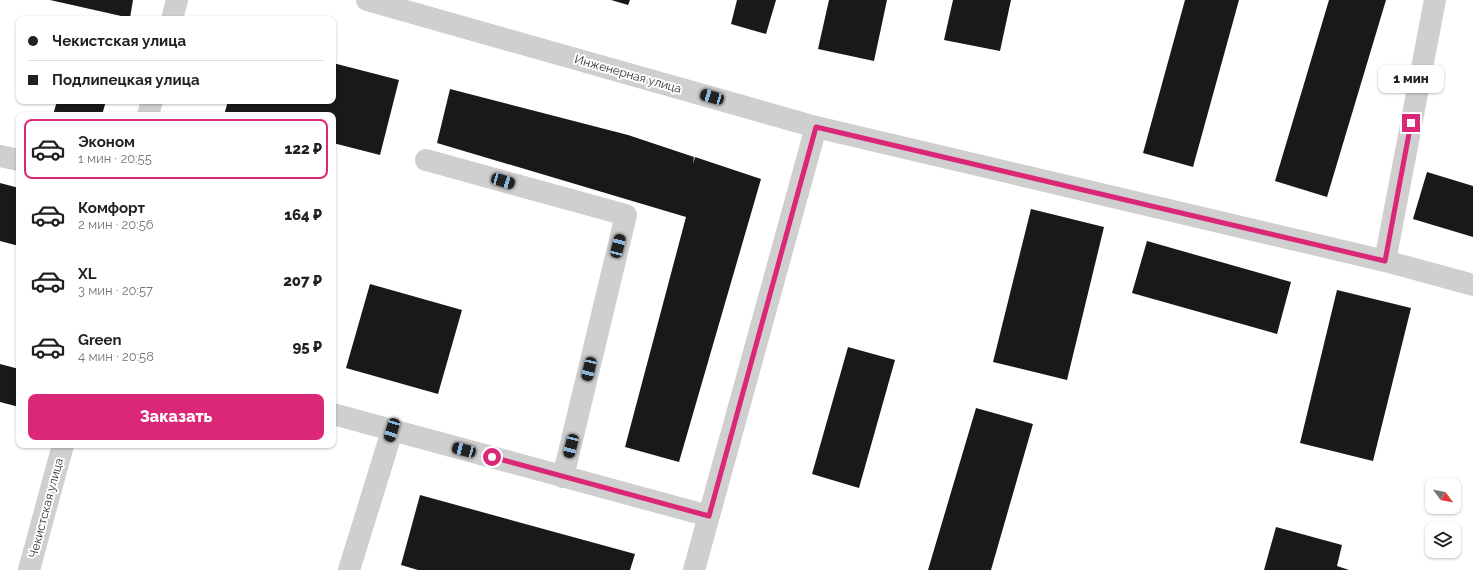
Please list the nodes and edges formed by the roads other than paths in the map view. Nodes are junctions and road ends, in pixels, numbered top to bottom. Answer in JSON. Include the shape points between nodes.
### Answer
{"nodes":[{"id":1,"x":177,"y":0,"type":"edge"},
{"id":2,"x":367,"y":0,"type":"edge"},
{"id":3,"x":1435,"y":0,"type":"edge"},
{"id":4,"x":173,"y":16,"type":"edge"},
{"id":5,"x":816,"y":127,"type":"junction"},
{"id":6,"x":0,"y":156,"type":"edge"},
{"id":7,"x":16,"y":159,"type":"edge"},
{"id":8,"x":426,"y":160,"type":"dead end"},
{"id":9,"x":1385,"y":261,"type":"junction"},
{"id":10,"x":1473,"y":285,"type":"edge"},
{"id":11,"x":336,"y":415,"type":"edge"},
{"id":12,"x":392,"y":430,"type":"junction"},
{"id":13,"x":62,"y":448,"type":"edge"},
{"id":14,"x":563,"y":477,"type":"junction"},
{"id":15,"x":709,"y":516,"type":"junction"},
{"id":16,"x":30,"y":570,"type":"edge"},
{"id":17,"x":349,"y":570,"type":"edge"},
{"id":18,"x":694,"y":570,"type":"edge"}],
"edges":[{"from":1,"to":4,"type":"street"},
{"from":2,"to":5,"type":"street","name":"Инженерная улица"},
{"from":3,"to":9,"type":"street"},
{"from":5,"to":9,"type":"street","name":"Инженерная улица"},
{"from":5,"to":15,"type":"street"},
{"from":6,"to":7,"type":"street"},
{"from":8,"to":14,"type":"street","via":[[626,215]]},
{"from":9,"to":10,"type":"street","name":"Инженерная улица"},
{"from":11,"to":12,"type":"street"},
{"from":12,"to":14,"type":"street"},
{"from":12,"to":17,"type":"street"},
{"from":13,"to":16,"type":"street","name":"Чекистская улица"},
{"from":14,"to":15,"type":"street"},
{"from":15,"to":18,"type":"street"}]}
